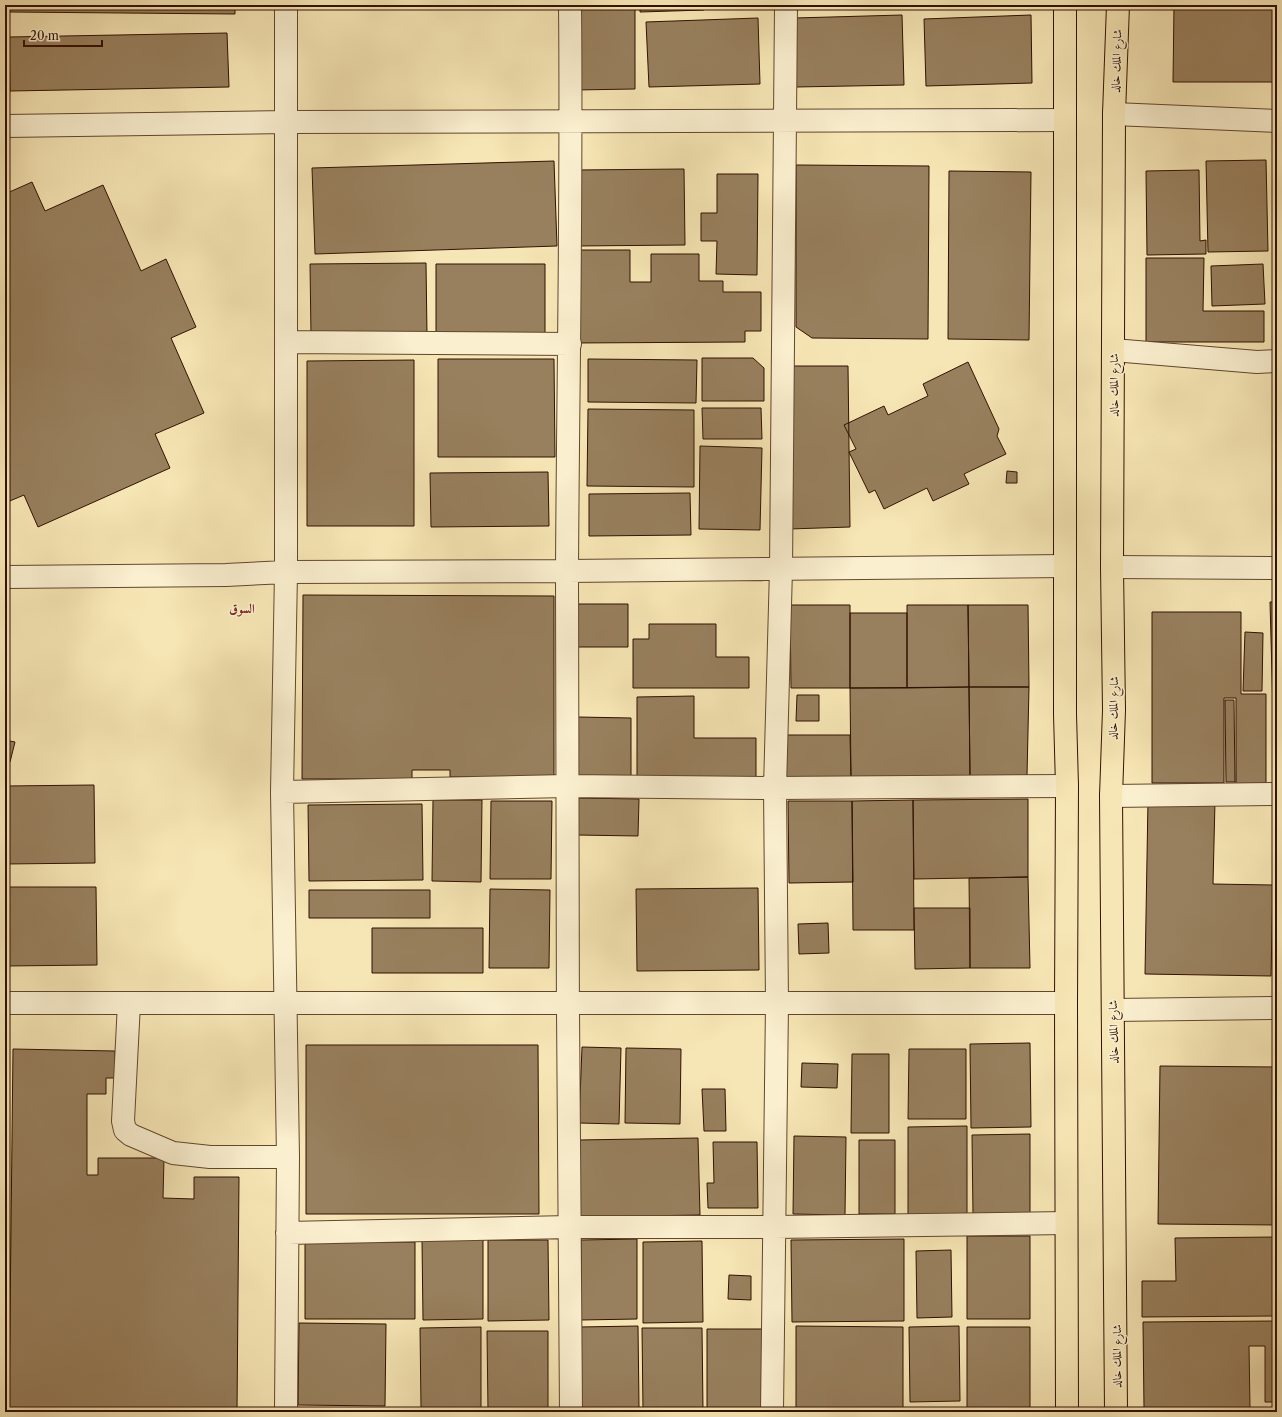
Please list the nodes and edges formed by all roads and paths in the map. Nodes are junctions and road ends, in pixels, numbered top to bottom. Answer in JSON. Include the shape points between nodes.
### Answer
{"nodes":[{"id":1,"x":286,"y":5,"type":"edge"},
{"id":2,"x":570,"y":5,"type":"edge"},
{"id":3,"x":786,"y":5,"type":"edge"},
{"id":4,"x":1065,"y":5,"type":"edge"},
{"id":5,"x":1118,"y":5,"type":"edge"},
{"id":6,"x":1114,"y":114,"type":"junction"},
{"id":7,"x":1065,"y":120,"type":"junction"},
{"id":8,"x":786,"y":121,"type":"junction"},
{"id":9,"x":1277,"y":121,"type":"edge"},
{"id":10,"x":286,"y":122,"type":"junction"},
{"id":11,"x":572,"y":122,"type":"junction"},
{"id":12,"x":5,"y":126,"type":"edge"},
{"id":13,"x":286,"y":342,"type":"junction"},
{"id":14,"x":570,"y":344,"type":"junction"},
{"id":15,"x":1113,"y":350,"type":"junction"},
{"id":16,"x":1277,"y":361,"type":"edge"},
{"id":17,"x":1065,"y":566,"type":"junction"},
{"id":18,"x":1112,"y":567,"type":"junction"},
{"id":19,"x":1277,"y":568,"type":"edge"},
{"id":20,"x":781,"y":569,"type":"junction"},
{"id":21,"x":567,"y":571,"type":"junction"},
{"id":22,"x":286,"y":572,"type":"junction"},
{"id":23,"x":5,"y":577,"type":"edge"},
{"id":24,"x":567,"y":786,"type":"junction"},
{"id":25,"x":1067,"y":786,"type":"junction"},
{"id":26,"x":775,"y":788,"type":"junction"},
{"id":27,"x":282,"y":792,"type":"junction"},
{"id":28,"x":1277,"y":794,"type":"edge"},
{"id":29,"x":1110,"y":796,"type":"junction"},
{"id":30,"x":5,"y":1003,"type":"edge"},
{"id":31,"x":129,"y":1003,"type":"junction"},
{"id":32,"x":285,"y":1003,"type":"junction"},
{"id":33,"x":567,"y":1003,"type":"junction"},
{"id":34,"x":776,"y":1003,"type":"junction"},
{"id":35,"x":1066,"y":1003,"type":"junction"},
{"id":36,"x":1277,"y":1008,"type":"edge"},
{"id":37,"x":1113,"y":1010,"type":"junction"},
{"id":38,"x":288,"y":1157,"type":"junction"},
{"id":39,"x":1066,"y":1223,"type":"junction"},
{"id":40,"x":570,"y":1227,"type":"junction"},
{"id":41,"x":774,"y":1227,"type":"junction"},
{"id":42,"x":287,"y":1233,"type":"junction"},
{"id":43,"x":286,"y":1412,"type":"edge"},
{"id":44,"x":571,"y":1412,"type":"edge"},
{"id":45,"x":772,"y":1412,"type":"edge"},
{"id":46,"x":1067,"y":1412,"type":"edge"},
{"id":47,"x":1116,"y":1412,"type":"edge"}],
"edges":[{"from":1,"to":10,"type":"street"},
{"from":2,"to":11,"type":"street"},
{"from":3,"to":8,"type":"street"},
{"from":4,"to":7,"type":"main road"},
{"from":5,"to":6,"type":"main road","name":"شارع الملك خالد"},
{"from":6,"to":9,"type":"street"},
{"from":6,"to":15,"type":"main road","name":"شارع الملك خالد"},
{"from":7,"to":8,"type":"street"},
{"from":7,"to":17,"type":"main road"},
{"from":8,"to":11,"type":"street"},
{"from":8,"to":20,"type":"street"},
{"from":10,"to":11,"type":"street"},
{"from":10,"to":12,"type":"street"},
{"from":10,"to":13,"type":"street"},
{"from":11,"to":14,"type":"street"},
{"from":13,"to":14,"type":"street"},
{"from":13,"to":22,"type":"street"},
{"from":14,"to":21,"type":"street"},
{"from":15,"to":16,"type":"street","via":[[1257,362]]},
{"from":15,"to":18,"type":"main road","name":"شارع الملك خالد"},
{"from":17,"to":20,"type":"street"},
{"from":17,"to":25,"type":"main road"},
{"from":18,"to":19,"type":"street"},
{"from":18,"to":29,"type":"main road","name":"شارع الملك خالد","via":[[1114,710]]},
{"from":20,"to":21,"type":"street"},
{"from":20,"to":26,"type":"street"},
{"from":21,"to":22,"type":"street"},
{"from":21,"to":24,"type":"street"},
{"from":22,"to":23,"type":"street"},
{"from":22,"to":27,"type":"street"},
{"from":24,"to":26,"type":"street"},
{"from":24,"to":27,"type":"street"},
{"from":24,"to":33,"type":"street"},
{"from":25,"to":26,"type":"street"},
{"from":25,"to":35,"type":"main road"},
{"from":26,"to":34,"type":"street"},
{"from":27,"to":32,"type":"street"},
{"from":28,"to":29,"type":"street"},
{"from":29,"to":37,"type":"main road","name":"شارع الملك خالد"},
{"from":30,"to":31,"type":"street"},
{"from":31,"to":32,"type":"street"},
{"from":31,"to":38,"type":"street","via":[[124,1130],[173,1153],[210,1157]]},
{"from":32,"to":33,"type":"street"},
{"from":32,"to":38,"type":"street"},
{"from":33,"to":34,"type":"street"},
{"from":33,"to":40,"type":"street"},
{"from":34,"to":35,"type":"street"},
{"from":34,"to":41,"type":"street"},
{"from":35,"to":39,"type":"main road"},
{"from":36,"to":37,"type":"street"},
{"from":37,"to":47,"type":"main road","name":"شارع الملك خالد"},
{"from":38,"to":42,"type":"street"},
{"from":39,"to":41,"type":"street"},
{"from":39,"to":46,"type":"main road"},
{"from":40,"to":41,"type":"street"},
{"from":40,"to":42,"type":"street"},
{"from":40,"to":44,"type":"street"},
{"from":41,"to":45,"type":"street"},
{"from":42,"to":43,"type":"street"}]}
